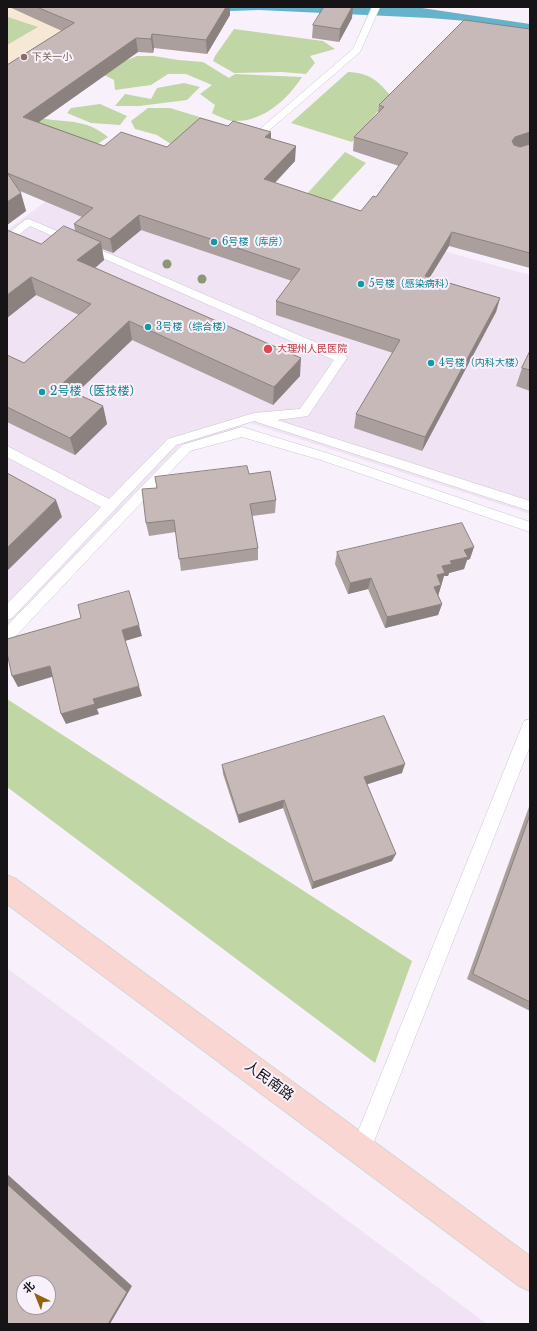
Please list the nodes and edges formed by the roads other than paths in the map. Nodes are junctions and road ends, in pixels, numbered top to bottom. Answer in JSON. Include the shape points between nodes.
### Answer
{"nodes":[{"id":1,"x":374,"y":11,"type":"edge"},
{"id":2,"x":263,"y":131,"type":"edge"},
{"id":3,"x":7,"y":239,"type":"edge"},
{"id":4,"x":254,"y":417,"type":"junction"},
{"id":5,"x":7,"y":451,"type":"edge"},
{"id":6,"x":111,"y":506,"type":"junction"},
{"id":7,"x":530,"y":506,"type":"edge"},
{"id":8,"x":530,"y":527,"type":"edge"},
{"id":9,"x":7,"y":614,"type":"edge"},
{"id":10,"x":7,"y":636,"type":"edge"},
{"id":11,"x":530,"y":726,"type":"edge"},
{"id":12,"x":7,"y":888,"type":"edge"},
{"id":13,"x":361,"y":1150,"type":"junction"},
{"id":14,"x":530,"y":1274,"type":"edge"}],
"edges":[{"from":1,"to":2,"type":"lane","via":[[357,50]]},
{"from":3,"to":4,"type":"lane","via":[[29,222],[341,358],[304,413]]},
{"from":4,"to":6,"type":"lane","via":[[172,442]]},
{"from":4,"to":7,"type":"lane"},
{"from":5,"to":6,"type":"lane"},
{"from":6,"to":9,"type":"lane"},
{"from":8,"to":10,"type":"lane","via":[[242,432],[186,448]]},
{"from":11,"to":13,"type":"lane"},
{"from":12,"to":13,"type":"main road","name":"人民南路"},
{"from":13,"to":14,"type":"main road","name":"人民南路"}]}
